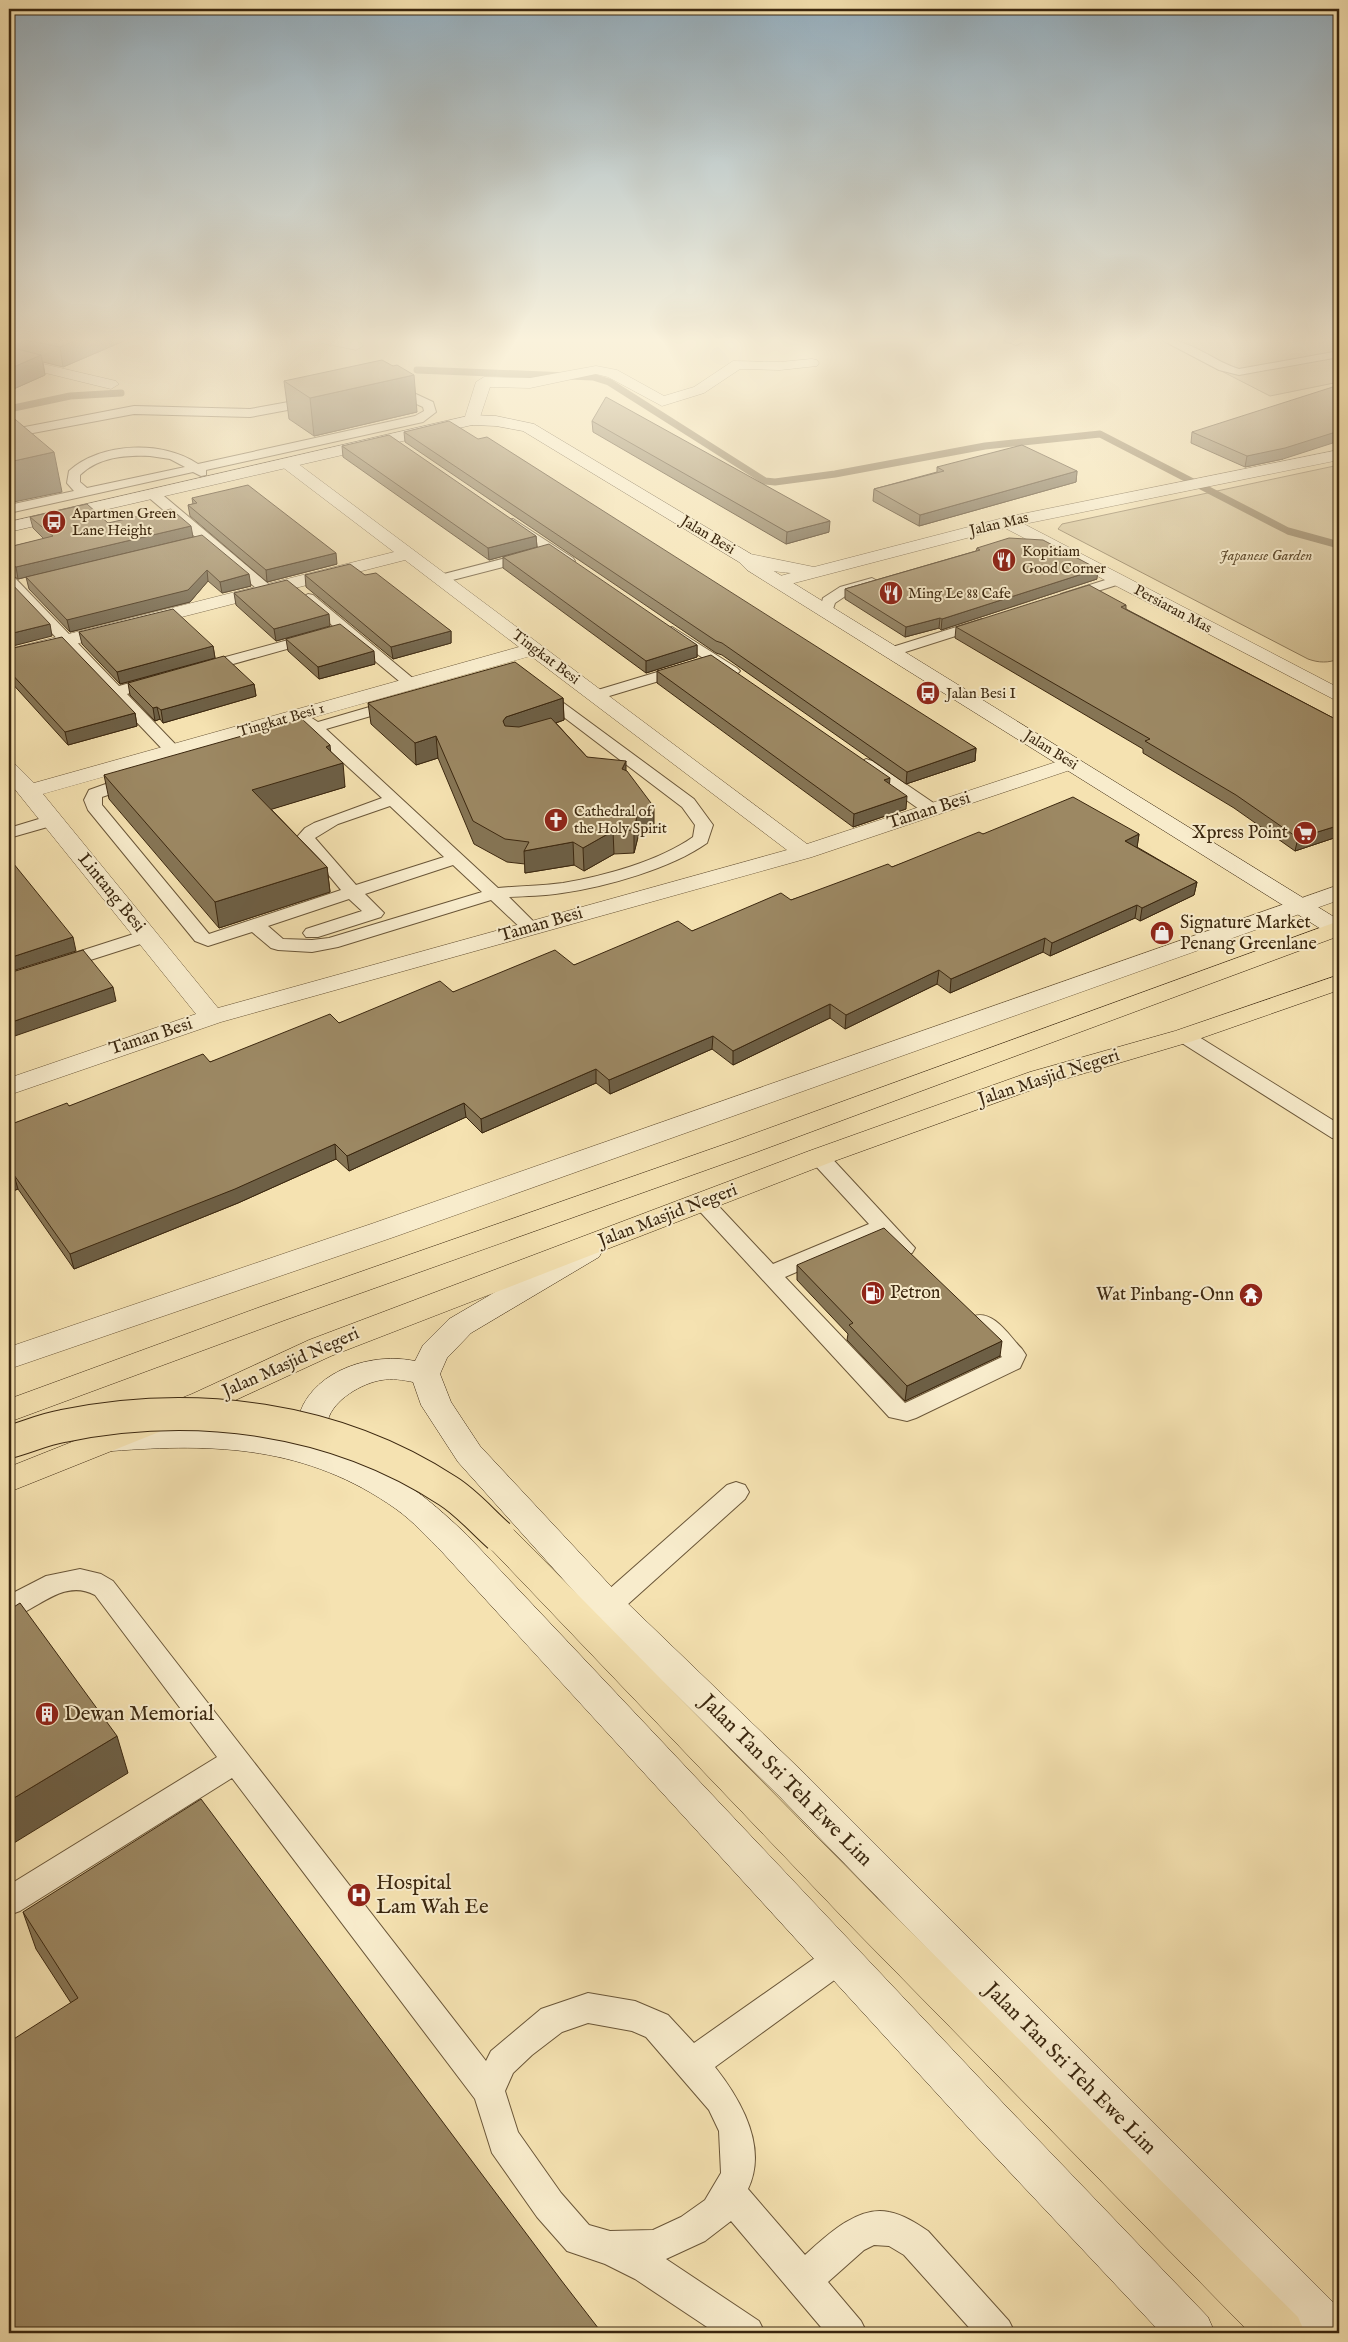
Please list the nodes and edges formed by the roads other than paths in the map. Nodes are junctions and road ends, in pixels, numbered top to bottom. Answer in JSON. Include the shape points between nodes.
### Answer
{"nodes":[{"id":1,"x":279,"y":449,"type":"edge"},
{"id":2,"x":346,"y":449,"type":"edge"},
{"id":3,"x":568,"y":449,"type":"edge"},
{"id":4,"x":1339,"y":455,"type":"edge"},
{"id":5,"x":287,"y":463,"type":"junction"},
{"id":6,"x":196,"y":468,"type":"junction"},
{"id":7,"x":213,"y":480,"type":"junction"},
{"id":8,"x":85,"y":493,"type":"junction"},
{"id":9,"x":153,"y":494,"type":"junction"},
{"id":10,"x":9,"y":509,"type":"edge"},
{"id":11,"x":503,"y":517,"type":"edge"},
{"id":12,"x":1007,"y":522,"type":"junction"},
{"id":13,"x":9,"y":527,"type":"edge"},
{"id":14,"x":1031,"y":535,"type":"junction"},
{"id":15,"x":208,"y":539,"type":"junction"},
{"id":16,"x":1012,"y":540,"type":"edge"},
{"id":17,"x":189,"y":544,"type":"edge"},
{"id":18,"x":551,"y":550,"type":"junction"},
{"id":19,"x":408,"y":554,"type":"junction"},
{"id":20,"x":745,"y":558,"type":"junction"},
{"id":21,"x":824,"y":570,"type":"junction"},
{"id":22,"x":584,"y":572,"type":"edge"},
{"id":23,"x":441,"y":579,"type":"junction"},
{"id":24,"x":882,"y":579,"type":"edge"},
{"id":25,"x":1118,"y":580,"type":"junction"},
{"id":26,"x":35,"y":582,"type":"edge"},
{"id":27,"x":779,"y":582,"type":"junction"},
{"id":28,"x":291,"y":584,"type":"junction"},
{"id":29,"x":11,"y":585,"type":"edge"},
{"id":30,"x":267,"y":590,"type":"junction"},
{"id":31,"x":1052,"y":601,"type":"edge"},
{"id":32,"x":826,"y":612,"type":"junction"},
{"id":33,"x":995,"y":619,"type":"edge"},
{"id":34,"x":658,"y":621,"type":"edge"},
{"id":35,"x":344,"y":629,"type":"junction"},
{"id":36,"x":67,"y":640,"type":"junction"},
{"id":37,"x":534,"y":648,"type":"junction"},
{"id":38,"x":891,"y":652,"type":"junction"},
{"id":39,"x":9,"y":655,"type":"edge"},
{"id":40,"x":715,"y":659,"type":"junction"},
{"id":41,"x":191,"y":671,"type":"edge"},
{"id":42,"x":508,"y":673,"type":"edge"},
{"id":43,"x":172,"y":676,"type":"edge"},
{"id":44,"x":747,"y":682,"type":"edge"},
{"id":45,"x":530,"y":684,"type":"edge"},
{"id":46,"x":1334,"y":687,"type":"edge"},
{"id":47,"x":115,"y":692,"type":"junction"},
{"id":48,"x":411,"y":694,"type":"junction"},
{"id":49,"x":596,"y":695,"type":"junction"},
{"id":50,"x":600,"y":718,"type":"dead end"},
{"id":51,"x":308,"y":721,"type":"junction"},
{"id":52,"x":580,"y":724,"type":"junction"},
{"id":53,"x":562,"y":729,"type":"edge"},
{"id":54,"x":268,"y":742,"type":"edge"},
{"id":55,"x":172,"y":750,"type":"junction"},
{"id":56,"x":852,"y":754,"type":"edge"},
{"id":57,"x":1072,"y":763,"type":"junction"},
{"id":58,"x":9,"y":769,"type":"edge"},
{"id":59,"x":146,"y":777,"type":"edge"},
{"id":60,"x":29,"y":791,"type":"junction"},
{"id":61,"x":393,"y":800,"type":"junction"},
{"id":62,"x":932,"y":810,"type":"junction"},
{"id":63,"x":52,"y":820,"type":"junction"},
{"id":64,"x":9,"y":833,"type":"edge"},
{"id":65,"x":804,"y":852,"type":"junction"},
{"id":66,"x":457,"y":858,"type":"junction"},
{"id":67,"x":352,"y":892,"type":"junction"},
{"id":68,"x":1339,"y":892,"type":"edge"},
{"id":69,"x":496,"y":893,"type":"junction"},
{"id":70,"x":1301,"y":906,"type":"junction"},
{"id":71,"x":256,"y":926,"type":"junction"},
{"id":72,"x":531,"y":928,"type":"junction"},
{"id":73,"x":1338,"y":929,"type":"edge"},
{"id":74,"x":146,"y":936,"type":"junction"},
{"id":75,"x":278,"y":944,"type":"junction"},
{"id":76,"x":9,"y":980,"type":"edge"},
{"id":77,"x":1339,"y":982,"type":"edge"},
{"id":78,"x":212,"y":1017,"type":"junction"},
{"id":79,"x":1184,"y":1036,"type":"junction"},
{"id":80,"x":9,"y":1087,"type":"edge"},
{"id":81,"x":1339,"y":1132,"type":"edge"},
{"id":82,"x":818,"y":1157,"type":"junction"},
{"id":83,"x":703,"y":1203,"type":"junction"},
{"id":84,"x":882,"y":1227,"type":"junction"},
{"id":85,"x":606,"y":1240,"type":"junction"},
{"id":86,"x":918,"y":1261,"type":"edge"},
{"id":87,"x":771,"y":1274,"type":"junction"},
{"id":88,"x":968,"y":1308,"type":"edge"},
{"id":89,"x":9,"y":1358,"type":"edge"},
{"id":90,"x":425,"y":1374,"type":"junction"},
{"id":91,"x":9,"y":1411,"type":"edge"},
{"id":92,"x":110,"y":1439,"type":"junction"},
{"id":93,"x":9,"y":1442,"type":"edge"},
{"id":94,"x":326,"y":1459,"type":"junction"},
{"id":95,"x":9,"y":1480,"type":"edge"},
{"id":96,"x":736,"y":1492,"type":"dead end"},
{"id":97,"x":608,"y":1606,"type":"junction"},
{"id":98,"x":9,"y":1608,"type":"edge"},
{"id":99,"x":237,"y":1760,"type":"junction"},
{"id":100,"x":9,"y":1902,"type":"edge"},
{"id":101,"x":840,"y":1958,"type":"junction"},
{"id":102,"x":692,"y":2064,"type":"junction"},
{"id":103,"x":490,"y":2091,"type":"junction"},
{"id":104,"x":729,"y":2193,"type":"junction"},
{"id":105,"x":610,"y":2248,"type":"junction"},
{"id":106,"x":804,"y":2280,"type":"junction"},
{"id":107,"x":747,"y":2333,"type":"edge"},
{"id":108,"x":849,"y":2333,"type":"edge"},
{"id":109,"x":997,"y":2333,"type":"edge"},
{"id":110,"x":1192,"y":2333,"type":"edge"},
{"id":111,"x":1282,"y":2333,"type":"edge"},
{"id":112,"x":1332,"y":2333,"type":"edge"}],
"edges":[{"from":1,"to":6,"type":"lane"},
{"from":2,"to":5,"type":"street","name":"Jalan Besi"},
{"from":3,"to":20,"type":"street","name":"Jalan Besi"},
{"from":4,"to":12,"type":"street","name":"Jalan Mas"},
{"from":5,"to":7,"type":"street","name":"Jalan Besi"},
{"from":5,"to":19,"type":"street","name":"Tingkat Besi"},
{"from":6,"to":7,"type":"lane"},
{"from":6,"to":8,"type":"lane"},
{"from":6,"to":8,"type":"lane","via":[[175,456],[161,453],[113,455],[89,462],[74,474],[73,482]]},
{"from":7,"to":9,"type":"street","name":"Jalan Besi"},
{"from":8,"to":10,"type":"lane"},
{"from":9,"to":13,"type":"street","name":"Jalan Besi"},
{"from":9,"to":15,"type":"lane"},
{"from":11,"to":18,"type":"lane"},
{"from":12,"to":14,"type":"street","name":"Persiaran Mas"},
{"from":12,"to":21,"type":"street","name":"Jalan Mas"},
{"from":14,"to":16,"type":"lane"},
{"from":14,"to":25,"type":"street","name":"Persiaran Mas"},
{"from":15,"to":17,"type":"lane"},
{"from":15,"to":30,"type":"lane"},
{"from":18,"to":22,"type":"lane"},
{"from":18,"to":23,"type":"lane"},
{"from":19,"to":23,"type":"street","name":"Tingkat Besi"},
{"from":19,"to":28,"type":"street"},
{"from":20,"to":21,"type":"street","via":[[793,569]]},
{"from":20,"to":27,"type":"street","name":"Jalan Besi"},
{"from":21,"to":27,"type":"street","name":"Jalan Mas"},
{"from":23,"to":37,"type":"street","name":"Tingkat Besi"},
{"from":24,"to":32,"type":"lane","via":[[835,594],[828,601]]},
{"from":25,"to":31,"type":"lane"},
{"from":25,"to":46,"type":"street","name":"Persiaran Mas"},
{"from":26,"to":29,"type":"lane"},
{"from":27,"to":32,"type":"street","name":"Jalan Besi"},
{"from":28,"to":30,"type":"street"},
{"from":28,"to":35,"type":"lane"},
{"from":29,"to":36,"type":"lane"},
{"from":30,"to":36,"type":"street"},
{"from":32,"to":38,"type":"street","name":"Jalan Besi"},
{"from":33,"to":38,"type":"lane"},
{"from":34,"to":40,"type":"lane"},
{"from":35,"to":41,"type":"lane"},
{"from":35,"to":48,"type":"lane"},
{"from":36,"to":39,"type":"street"},
{"from":36,"to":47,"type":"lane"},
{"from":37,"to":48,"type":"street","name":"Tingkat Besi 1"},
{"from":37,"to":49,"type":"street","name":"Tingkat Besi"},
{"from":38,"to":57,"type":"street","name":"Jalan Besi"},
{"from":40,"to":44,"type":"lane"},
{"from":40,"to":49,"type":"lane"},
{"from":42,"to":48,"type":"lane"},
{"from":43,"to":47,"type":"lane"},
{"from":45,"to":52,"type":"lane"},
{"from":47,"to":55,"type":"lane"},
{"from":48,"to":51,"type":"street","name":"Tingkat Besi 1"},
{"from":49,"to":65,"type":"street","name":"Tingkat Besi"},
{"from":50,"to":52,"type":"lane"},
{"from":51,"to":54,"type":"lane"},
{"from":51,"to":55,"type":"street","name":"Tingkat Besi 1"},
{"from":51,"to":61,"type":"lane"},
{"from":52,"to":53,"type":"lane"},
{"from":52,"to":69,"type":"lane","via":[[688,803],[704,825],[701,839],[669,858],[586,883]]},
{"from":55,"to":60,"type":"street","name":"Tingkat Besi 1"},
{"from":56,"to":62,"type":"lane"},
{"from":57,"to":62,"type":"street","name":"Taman Besi"},
{"from":57,"to":70,"type":"street","name":"Jalan Besi"},
{"from":58,"to":60,"type":"street","name":"Lintang Besi"},
{"from":59,"to":71,"type":"lane","via":[[95,794],[94,806],[202,937],[215,939]]},
{"from":60,"to":63,"type":"street","name":"Lintang Besi"},
{"from":61,"to":66,"type":"lane"},
{"from":61,"to":67,"type":"lane","via":[[319,825],[308,832],[308,841]]},
{"from":62,"to":65,"type":"street","name":"Taman Besi"},
{"from":63,"to":64,"type":"lane"},
{"from":63,"to":74,"type":"street","name":"Lintang Besi"},
{"from":65,"to":72,"type":"street","name":"Taman Besi"},
{"from":66,"to":67,"type":"lane"},
{"from":66,"to":69,"type":"lane"},
{"from":67,"to":71,"type":"lane"},
{"from":67,"to":75,"type":"lane","via":[[375,913]]},
{"from":68,"to":70,"type":"street"},
{"from":69,"to":72,"type":"lane"},
{"from":69,"to":75,"type":"lane","via":[[331,943],[312,946]]},
{"from":70,"to":73,"type":"street","name":"Jalan Besi"},
{"from":70,"to":89,"type":"street","via":[[384,1230]]},
{"from":71,"to":75,"type":"lane"},
{"from":72,"to":78,"type":"street","name":"Taman Besi"},
{"from":73,"to":91,"type":"highway"},
{"from":74,"to":76,"type":"lane"},
{"from":74,"to":78,"type":"street","name":"Lintang Besi"},
{"from":77,"to":79,"type":"highway","name":"Jalan Masjid Negeri"},
{"from":78,"to":80,"type":"street","name":"Taman Besi"},
{"from":79,"to":81,"type":"lane"},
{"from":79,"to":82,"type":"highway","name":"Jalan Masjid Negeri","via":[[1039,1078]]},
{"from":82,"to":83,"type":"highway","name":"Jalan Masjid Negeri"},
{"from":82,"to":84,"type":"lane"},
{"from":83,"to":85,"type":"highway","name":"Jalan Masjid Negeri"},
{"from":83,"to":87,"type":"lane"},
{"from":84,"to":86,"type":"lane"},
{"from":84,"to":87,"type":"lane"},
{"from":85,"to":90,"type":"street","via":[[460,1326],[434,1353]]},
{"from":85,"to":92,"type":"highway","name":"Jalan Masjid Negeri","via":[[330,1344],[203,1402]]},
{"from":87,"to":88,"type":"lane","via":[[898,1411],[907,1412],[1012,1362],[1014,1355],[1011,1349]]},
{"from":90,"to":94,"type":"street","via":[[402,1369],[377,1369],[332,1389],[318,1405],[312,1424],[315,1442]]},
{"from":90,"to":97,"type":"street","name":"Jalan Tan Sri Teh Ewe Lim","via":[[437,1405],[469,1454]]},
{"from":92,"to":94,"type":"street","via":[[205,1435],[242,1438]]},
{"from":92,"to":95,"type":"highway","name":"Jalan Masjid Negeri"},
{"from":93,"to":111,"type":"highway","bridge":true,"via":[[47,1429],[121,1415],[200,1412],[274,1422],[344,1440],[410,1468],[448,1491],[499,1536],[863,1911]]},
{"from":94,"to":101,"type":"street","via":[[360,1472],[403,1497],[455,1544]]},
{"from":96,"to":97,"type":"lane"},
{"from":97,"to":112,"type":"street","name":"Jalan Tan Sri Teh Ewe Lim","via":[[793,1786]]},
{"from":98,"to":99,"type":"lane","via":[[68,1579],[95,1581],[104,1588]]},
{"from":99,"to":100,"type":"lane"},
{"from":99,"to":103,"type":"lane"},
{"from":101,"to":102,"type":"lane"},
{"from":101,"to":110,"type":"street"},
{"from":102,"to":103,"type":"lane","via":[[657,2026],[635,2016],[588,2008],[552,2020],[521,2044],[502,2062]]},
{"from":102,"to":104,"type":"lane","via":[[720,2099],[735,2129],[738,2174]]},
{"from":103,"to":105,"type":"lane","via":[[504,2141],[549,2205],[579,2239]]},
{"from":104,"to":105,"type":"lane","via":[[717,2212],[692,2229],[654,2247]]},
{"from":104,"to":106,"type":"lane"},
{"from":105,"to":107,"type":"lane","via":[[647,2267]]},
{"from":106,"to":108,"type":"lane"},
{"from":106,"to":109,"type":"lane","via":[[865,2230],[883,2228],[900,2232],[916,2243]]}]}
